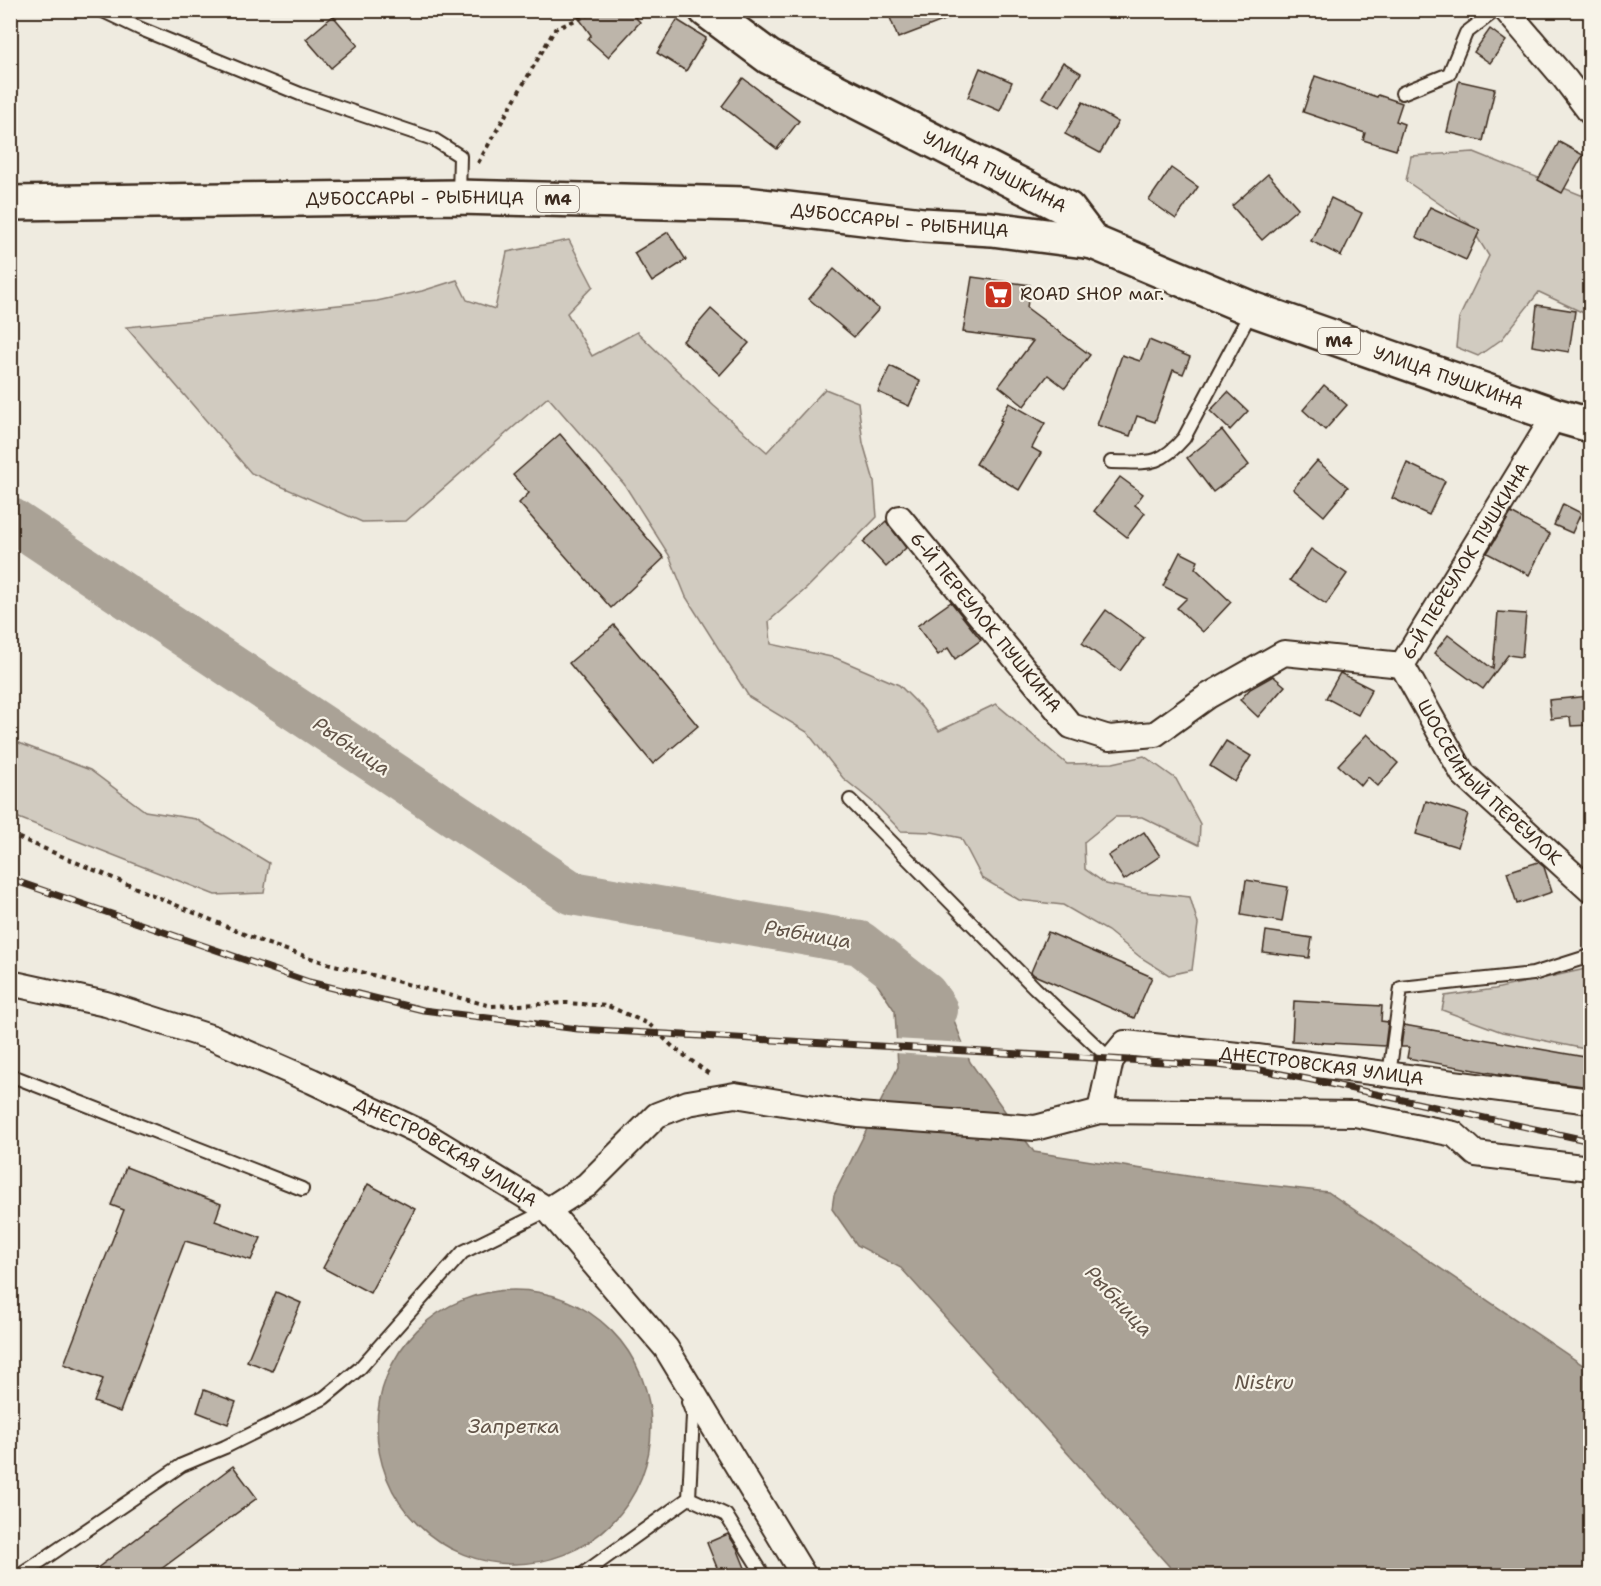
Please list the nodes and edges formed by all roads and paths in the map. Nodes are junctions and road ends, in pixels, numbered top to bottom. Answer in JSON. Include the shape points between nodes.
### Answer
{"nodes":[{"id":1,"x":101,"y":10,"type":"edge"},
{"id":2,"x":599,"y":10,"type":"edge"},
{"id":3,"x":706,"y":10,"type":"edge"},
{"id":4,"x":1496,"y":10,"type":"edge"},
{"id":5,"x":1506,"y":10,"type":"edge"},
{"id":6,"x":1402,"y":93,"type":"dead end"},
{"id":7,"x":1590,"y":112,"type":"edge"},
{"id":8,"x":458,"y":197,"type":"junction"},
{"id":9,"x":16,"y":203,"type":"edge"},
{"id":10,"x":1093,"y":242,"type":"junction"},
{"id":11,"x":1252,"y":309,"type":"junction"},
{"id":12,"x":1555,"y":415,"type":"junction"},
{"id":13,"x":1590,"y":425,"type":"edge"},
{"id":14,"x":1111,"y":462,"type":"dead end"},
{"id":15,"x":900,"y":518,"type":"dead end"},
{"id":16,"x":1402,"y":665,"type":"junction"},
{"id":17,"x":850,"y":800,"type":"dead end"},
{"id":18,"x":10,"y":834,"type":"edge"},
{"id":19,"x":1590,"y":890,"type":"edge"},
{"id":20,"x":1590,"y":956,"type":"edge"},
{"id":21,"x":10,"y":983,"type":"edge"},
{"id":22,"x":1111,"y":1060,"type":"junction"},
{"id":23,"x":10,"y":1075,"type":"edge"},
{"id":24,"x":1389,"y":1075,"type":"junction"},
{"id":25,"x":735,"y":1095,"type":"junction"},
{"id":26,"x":1590,"y":1101,"type":"edge"},
{"id":27,"x":1100,"y":1111,"type":"junction"},
{"id":28,"x":1590,"y":1168,"type":"edge"},
{"id":29,"x":302,"y":1189,"type":"dead end"},
{"id":30,"x":548,"y":1210,"type":"junction"},
{"id":31,"x":666,"y":1348,"type":"junction"},
{"id":32,"x":688,"y":1498,"type":"junction"},
{"id":33,"x":20,"y":1575,"type":"edge"},
{"id":34,"x":580,"y":1575,"type":"edge"},
{"id":35,"x":764,"y":1575,"type":"edge"},
{"id":36,"x":804,"y":1575,"type":"edge"}],
"edges":[{"from":1,"to":8,"type":"lane","via":[[300,94],[433,139],[460,156]]},
{"from":2,"to":8,"type":"path","via":[[555,29]]},
{"from":3,"to":10,"type":"main road","name":"УЛИЦА ПУШКИНА","via":[[769,57],[1068,209]]},
{"from":4,"to":6,"type":"lane","via":[[1466,33],[1449,74]]},
{"from":5,"to":7,"type":"street"},
{"from":8,"to":9,"type":"main road","name":"ДУБОССАРЫ - РЫБНИЦА","number":"M4"},
{"from":8,"to":10,"type":"main road","name":"ДУБОССАРЫ - РЫБНИЦА","number":"M4","via":[[746,204]]},
{"from":10,"to":11,"type":"main road","name":"УЛИЦА ПУШКИНА","number":"M4"},
{"from":11,"to":12,"type":"main road","name":"УЛИЦА ПУШКИНА","number":"M4"},
{"from":11,"to":14,"type":"lane","via":[[1184,438],[1172,452],[1154,462]]},
{"from":12,"to":13,"type":"main road","name":"УЛИЦА ПУШКИНА","number":"M4"},
{"from":12,"to":16,"type":"street","name":"6-Й ПЕРЕУЛОК ПУШКИНА"},
{"from":15,"to":16,"type":"street","name":"6-Й ПЕРЕУЛОК ПУШКИНА","via":[[1071,726],[1109,738],[1155,734],[1208,696],[1284,653]]},
{"from":16,"to":19,"type":"street","name":"ШОССЕЙНЫЙ ПЕРЕУЛОК","via":[[1463,774]]},
{"from":17,"to":22,"type":"lane"},
{"from":18,"to":25,"type":"path","via":[[255,939],[323,962],[491,1006],[608,1006],[649,1024]]},
{"from":20,"to":24,"type":"lane","via":[[1533,974],[1401,988]]},
{"from":21,"to":30,"type":"street","name":"ДНЕСТРОВСКАЯ УЛИЦА","via":[[106,1004],[213,1038],[424,1134]]},
{"from":22,"to":24,"type":"street","name":"ДНЕСТРОВСКАЯ УЛИЦА","via":[[1125,1043]]},
{"from":22,"to":27,"type":"street"},
{"from":23,"to":29,"type":"lane"},
{"from":24,"to":26,"type":"street","name":"ДНЕСТРОВСКАЯ УЛИЦА"},
{"from":25,"to":27,"type":"street","name":"ДНЕСТРОВСКАЯ УЛИЦА","via":[[858,1115],[1035,1128]]},
{"from":25,"to":30,"type":"street","name":"ДНЕСТРОВСКАЯ УЛИЦА","via":[[688,1103],[657,1115],[587,1185]]},
{"from":27,"to":28,"type":"street","via":[[1355,1114],[1454,1134],[1476,1154]]},
{"from":30,"to":31,"type":"street"},
{"from":30,"to":33,"type":"lane","via":[[463,1252],[360,1368],[324,1398],[182,1465]]},
{"from":31,"to":32,"type":"lane","via":[[693,1414]]},
{"from":31,"to":36,"type":"street"},
{"from":32,"to":34,"type":"lane"},
{"from":32,"to":35,"type":"lane","via":[[726,1515]]}]}
